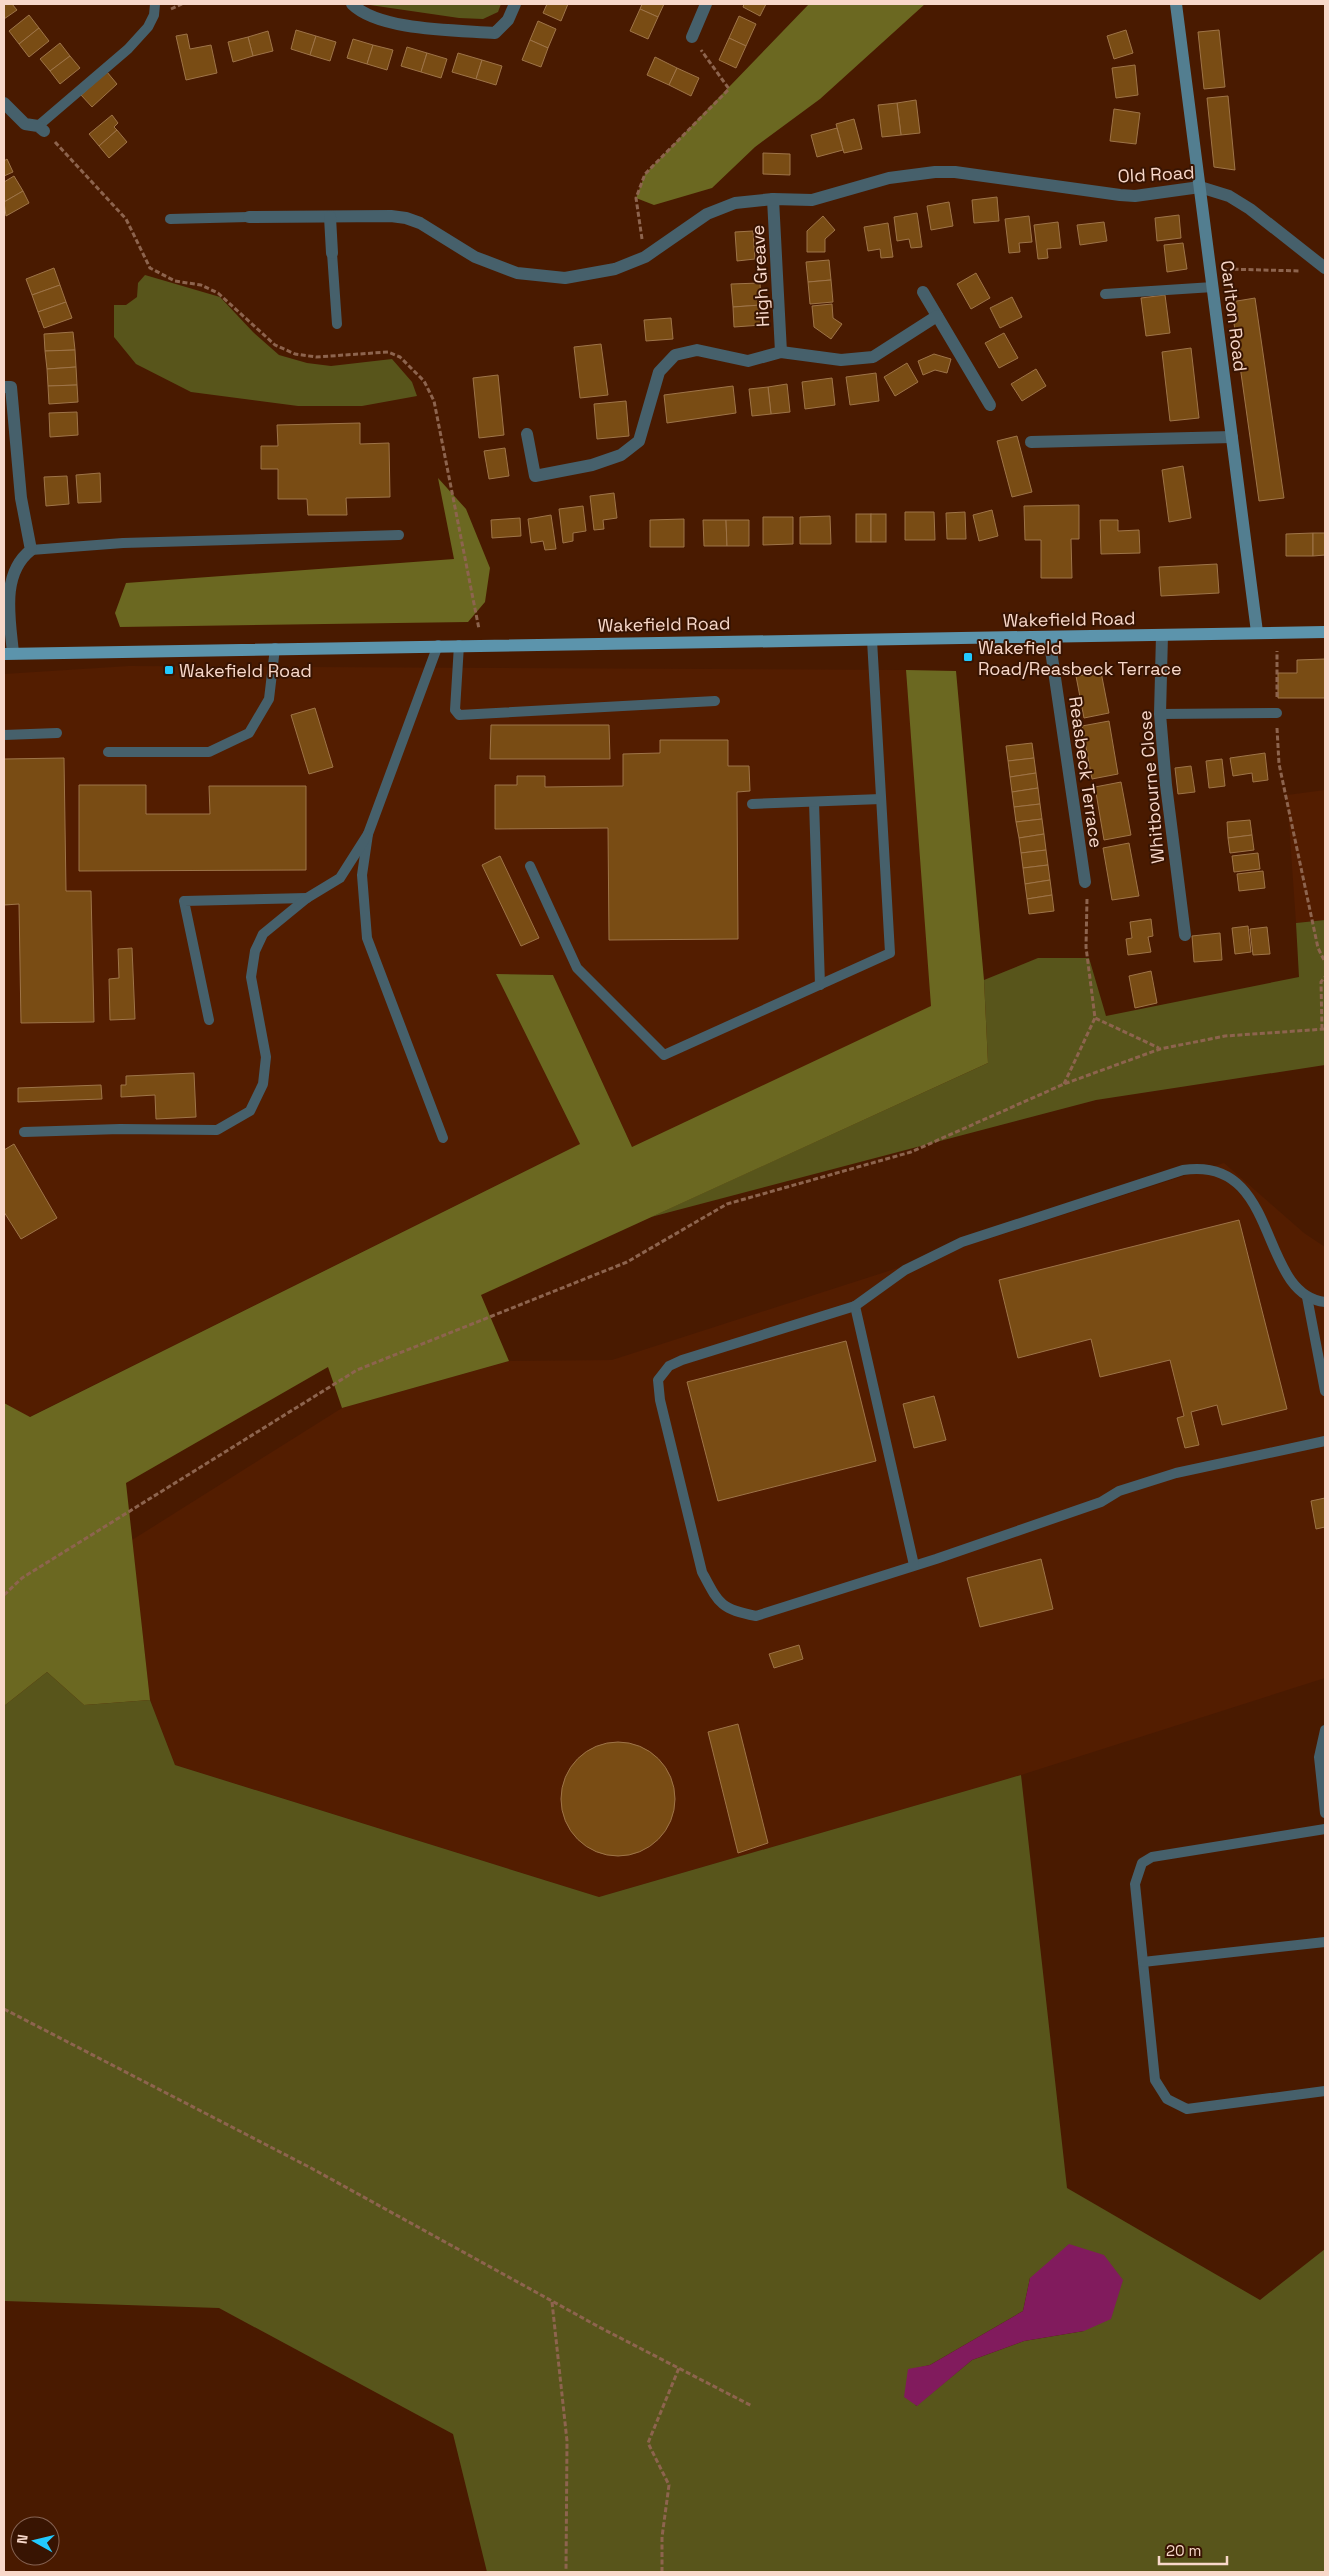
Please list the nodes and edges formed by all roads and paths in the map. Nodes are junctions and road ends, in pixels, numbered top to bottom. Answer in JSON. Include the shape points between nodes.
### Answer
{"nodes":[{"id":1,"x":155,"y":4,"type":"edge"},
{"id":2,"x":352,"y":4,"type":"edge"},
{"id":3,"x":515,"y":4,"type":"edge"},
{"id":4,"x":706,"y":4,"type":"edge"},
{"id":5,"x":1176,"y":4,"type":"edge"},
{"id":6,"x":692,"y":37,"type":"joint"},
{"id":7,"x":4,"y":103,"type":"edge"},
{"id":8,"x":41,"y":129,"type":"junction"},
{"id":9,"x":1200,"y":187,"type":"junction"},
{"id":10,"x":773,"y":199,"type":"junction"},
{"id":11,"x":249,"y":217,"type":"joint"},
{"id":12,"x":330,"y":217,"type":"junction"},
{"id":13,"x":170,"y":218,"type":"dead end"},
{"id":14,"x":332,"y":253,"type":"joint"},
{"id":15,"x":645,"y":257,"type":"junction"},
{"id":16,"x":1325,"y":268,"type":"edge"},
{"id":17,"x":1210,"y":269,"type":"junction"},
{"id":18,"x":1303,"y":272,"type":"dead end"},
{"id":19,"x":1213,"y":287,"type":"junction"},
{"id":20,"x":923,"y":292,"type":"dead end"},
{"id":21,"x":1105,"y":294,"type":"dead end"},
{"id":22,"x":937,"y":316,"type":"junction"},
{"id":23,"x":337,"y":324,"type":"dead end"},
{"id":24,"x":781,"y":352,"type":"junction"},
{"id":25,"x":4,"y":388,"type":"edge"},
{"id":26,"x":990,"y":405,"type":"dead end"},
{"id":27,"x":527,"y":434,"type":"dead end"},
{"id":28,"x":1232,"y":437,"type":"junction"},
{"id":29,"x":1031,"y":442,"type":"dead end"},
{"id":30,"x":398,"y":535,"type":"dead end"},
{"id":31,"x":30,"y":550,"type":"junction"},
{"id":32,"x":1257,"y":632,"type":"junction"},
{"id":33,"x":1277,"y":632,"type":"junction"},
{"id":34,"x":1325,"y":632,"type":"edge"},
{"id":35,"x":1162,"y":635,"type":"junction"},
{"id":36,"x":1049,"y":637,"type":"junction"},
{"id":37,"x":872,"y":640,"type":"junction"},
{"id":38,"x":482,"y":644,"type":"junction"},
{"id":39,"x":438,"y":645,"type":"junction"},
{"id":40,"x":459,"y":645,"type":"junction"},
{"id":41,"x":275,"y":648,"type":"junction"},
{"id":42,"x":9,"y":654,"type":"edge"},
{"id":43,"x":715,"y":701,"type":"dead end"},
{"id":44,"x":1277,"y":713,"type":"junction"},
{"id":45,"x":1160,"y":714,"type":"junction"},
{"id":46,"x":58,"y":733,"type":"dead end"},
{"id":47,"x":4,"y":735,"type":"edge"},
{"id":48,"x":108,"y":752,"type":"dead end"},
{"id":49,"x":881,"y":799,"type":"junction"},
{"id":50,"x":814,"y":802,"type":"junction"},
{"id":51,"x":752,"y":804,"type":"dead end"},
{"id":52,"x":368,"y":834,"type":"junction"},
{"id":53,"x":530,"y":866,"type":"dead end"},
{"id":54,"x":1085,"y":882,"type":"joint"},
{"id":55,"x":307,"y":898,"type":"junction"},
{"id":56,"x":1185,"y":935,"type":"dead end"},
{"id":57,"x":1325,"y":962,"type":"edge"},
{"id":58,"x":1325,"y":977,"type":"edge"},
{"id":59,"x":820,"y":985,"type":"junction"},
{"id":60,"x":1095,"y":1018,"type":"junction"},
{"id":61,"x":209,"y":1020,"type":"dead end"},
{"id":62,"x":1324,"y":1029,"type":"edge"},
{"id":63,"x":1160,"y":1049,"type":"junction"},
{"id":64,"x":1064,"y":1084,"type":"junction"},
{"id":65,"x":24,"y":1132,"type":"dead end"},
{"id":66,"x":443,"y":1138,"type":"dead end"},
{"id":67,"x":1306,"y":1297,"type":"junction"},
{"id":68,"x":1325,"y":1302,"type":"edge"},
{"id":69,"x":855,"y":1306,"type":"junction"},
{"id":70,"x":1325,"y":1391,"type":"edge"},
{"id":71,"x":1325,"y":1441,"type":"edge"},
{"id":72,"x":914,"y":1565,"type":"junction"},
{"id":73,"x":4,"y":1595,"type":"edge"},
{"id":74,"x":1325,"y":1730,"type":"edge"},
{"id":75,"x":1325,"y":1813,"type":"edge"},
{"id":76,"x":1325,"y":1829,"type":"edge"},
{"id":77,"x":1325,"y":1942,"type":"edge"},
{"id":78,"x":1143,"y":1962,"type":"junction"},
{"id":79,"x":4,"y":2009,"type":"edge"},
{"id":80,"x":1325,"y":2091,"type":"edge"},
{"id":81,"x":552,"y":2301,"type":"junction"},
{"id":82,"x":679,"y":2368,"type":"junction"},
{"id":83,"x":752,"y":2406,"type":"dead end"},
{"id":84,"x":566,"y":2572,"type":"edge"},
{"id":85,"x":662,"y":2572,"type":"edge"}],
"edges":[{"from":1,"to":8,"type":"lane","via":[[148,27]]},
{"from":2,"to":3,"type":"street","via":[[360,12],[387,23],[495,33],[508,20]]},
{"from":4,"to":6,"type":"street"},
{"from":5,"to":9,"type":"main road","name":"Carlton Road"},
{"from":6,"to":15,"type":"path","via":[[728,89],[645,174],[636,198]]},
{"from":7,"to":8,"type":"street","via":[[25,124]]},
{"from":8,"to":38,"type":"path","via":[[126,219],[150,268],[175,281],[218,293],[276,346],[294,354],[316,357],[388,352],[400,357],[424,381],[434,401]]},
{"from":9,"to":10,"type":"street","name":"Old Road","via":[[1135,196],[934,172],[889,178],[812,200]]},
{"from":9,"to":16,"type":"street","name":"Old Road","via":[[1229,196],[1250,209]]},
{"from":9,"to":17,"type":"main road","name":"Carlton Road"},
{"from":10,"to":15,"type":"street","name":"Old Road","via":[[735,203],[707,214]]},
{"from":10,"to":24,"type":"street","name":"High Greave"},
{"from":11,"to":12,"type":"street","name":"Old Road"},
{"from":11,"to":13,"type":"lane"},
{"from":12,"to":14,"type":"street"},
{"from":12,"to":15,"type":"street","name":"Old Road","via":[[406,218],[475,257],[517,273],[535,276],[565,278],[589,275]]},
{"from":14,"to":23,"type":"lane"},
{"from":17,"to":18,"type":"path","via":[[1262,268]]},
{"from":17,"to":19,"type":"main road","name":"Carlton Road"},
{"from":19,"to":21,"type":"lane"},
{"from":19,"to":28,"type":"main road","name":"Carlton Road"},
{"from":20,"to":22,"type":"street"},
{"from":22,"to":24,"type":"street","via":[[873,357],[841,360]]},
{"from":22,"to":26,"type":"street"},
{"from":24,"to":27,"type":"street","via":[[748,361],[697,350],[676,355],[659,372],[639,441],[621,455],[592,465],[535,476]]},
{"from":25,"to":31,"type":"street","via":[[11,387],[21,498]]},
{"from":28,"to":29,"type":"street"},
{"from":28,"to":32,"type":"main road","name":"Carlton Road"},
{"from":30,"to":31,"type":"lane","via":[[123,543]]},
{"from":31,"to":42,"type":"street","via":[[16,567],[10,588]]},
{"from":32,"to":33,"type":"main road","name":"Wakefield Road"},
{"from":32,"to":35,"type":"main road","name":"Wakefield Road"},
{"from":33,"to":34,"type":"main road","name":"Wakefield Road"},
{"from":33,"to":44,"type":"path"},
{"from":35,"to":36,"type":"main road","name":"Wakefield Road"},
{"from":35,"to":45,"type":"street","name":"Whitbourne Close"},
{"from":36,"to":37,"type":"main road","name":"Wakefield Road"},
{"from":36,"to":54,"type":"street","name":"Reasbeck Terrace"},
{"from":37,"to":38,"type":"main road","name":"Wakefield Road"},
{"from":37,"to":49,"type":"lane"},
{"from":38,"to":40,"type":"main road","name":"Wakefield Road"},
{"from":39,"to":40,"type":"main road","name":"Wakefield Road"},
{"from":39,"to":41,"type":"main road","name":"Wakefield Road"},
{"from":39,"to":52,"type":"lane"},
{"from":40,"to":43,"type":"lane","via":[[455,710],[459,715]]},
{"from":41,"to":42,"type":"main road","name":"Wakefield Road"},
{"from":41,"to":48,"type":"lane","via":[[268,699],[249,734],[209,752]]},
{"from":44,"to":45,"type":"lane"},
{"from":44,"to":57,"type":"path","via":[[1280,764],[1318,948]]},
{"from":45,"to":56,"type":"street","name":"Whitbourne Close"},
{"from":46,"to":47,"type":"lane"},
{"from":49,"to":50,"type":"lane"},
{"from":49,"to":59,"type":"lane","via":[[890,953]]},
{"from":50,"to":51,"type":"lane"},
{"from":50,"to":59,"type":"lane"},
{"from":52,"to":55,"type":"lane","via":[[340,878]]},
{"from":52,"to":66,"type":"lane","via":[[362,875],[367,938]]},
{"from":53,"to":59,"type":"lane","via":[[577,968],[664,1055]]},
{"from":54,"to":60,"type":"path","via":[[1088,906],[1086,947]]},
{"from":55,"to":61,"type":"lane","via":[[184,901]]},
{"from":55,"to":65,"type":"lane","via":[[263,934],[254,951],[251,976],[266,1056],[263,1084],[250,1111],[217,1130]]},
{"from":58,"to":62,"type":"path","via":[[1321,982]]},
{"from":60,"to":63,"type":"path"},
{"from":60,"to":64,"type":"path"},
{"from":62,"to":63,"type":"path","via":[[1225,1036]]},
{"from":63,"to":64,"type":"path"},
{"from":64,"to":73,"type":"path","via":[[911,1152],[727,1204],[627,1262],[357,1370],[22,1578]]},
{"from":67,"to":68,"type":"lane"},
{"from":67,"to":69,"type":"lane","via":[[1296,1289],[1285,1270],[1259,1210],[1228,1177],[1198,1168],[1183,1170],[962,1242],[905,1270]]},
{"from":67,"to":70,"type":"lane"},
{"from":69,"to":72,"type":"lane"},
{"from":69,"to":72,"type":"lane","via":[[669,1366],[658,1380],[660,1400],[702,1572],[714,1596],[730,1611],[756,1616]]},
{"from":71,"to":72,"type":"lane","via":[[1176,1473],[1119,1491],[1101,1502]]},
{"from":74,"to":75,"type":"lane","via":[[1319,1757]]},
{"from":76,"to":78,"type":"lane","via":[[1147,1859],[1140,1868],[1136,1884]]},
{"from":77,"to":78,"type":"lane"},
{"from":78,"to":80,"type":"lane","via":[[1155,2080],[1167,2099],[1187,2109]]},
{"from":79,"to":81,"type":"path","via":[[311,2168]]},
{"from":81,"to":82,"type":"path"},
{"from":81,"to":84,"type":"path","via":[[567,2441]]},
{"from":82,"to":83,"type":"path"},
{"from":82,"to":85,"type":"path","via":[[648,2442],[669,2485],[662,2537]]}]}
